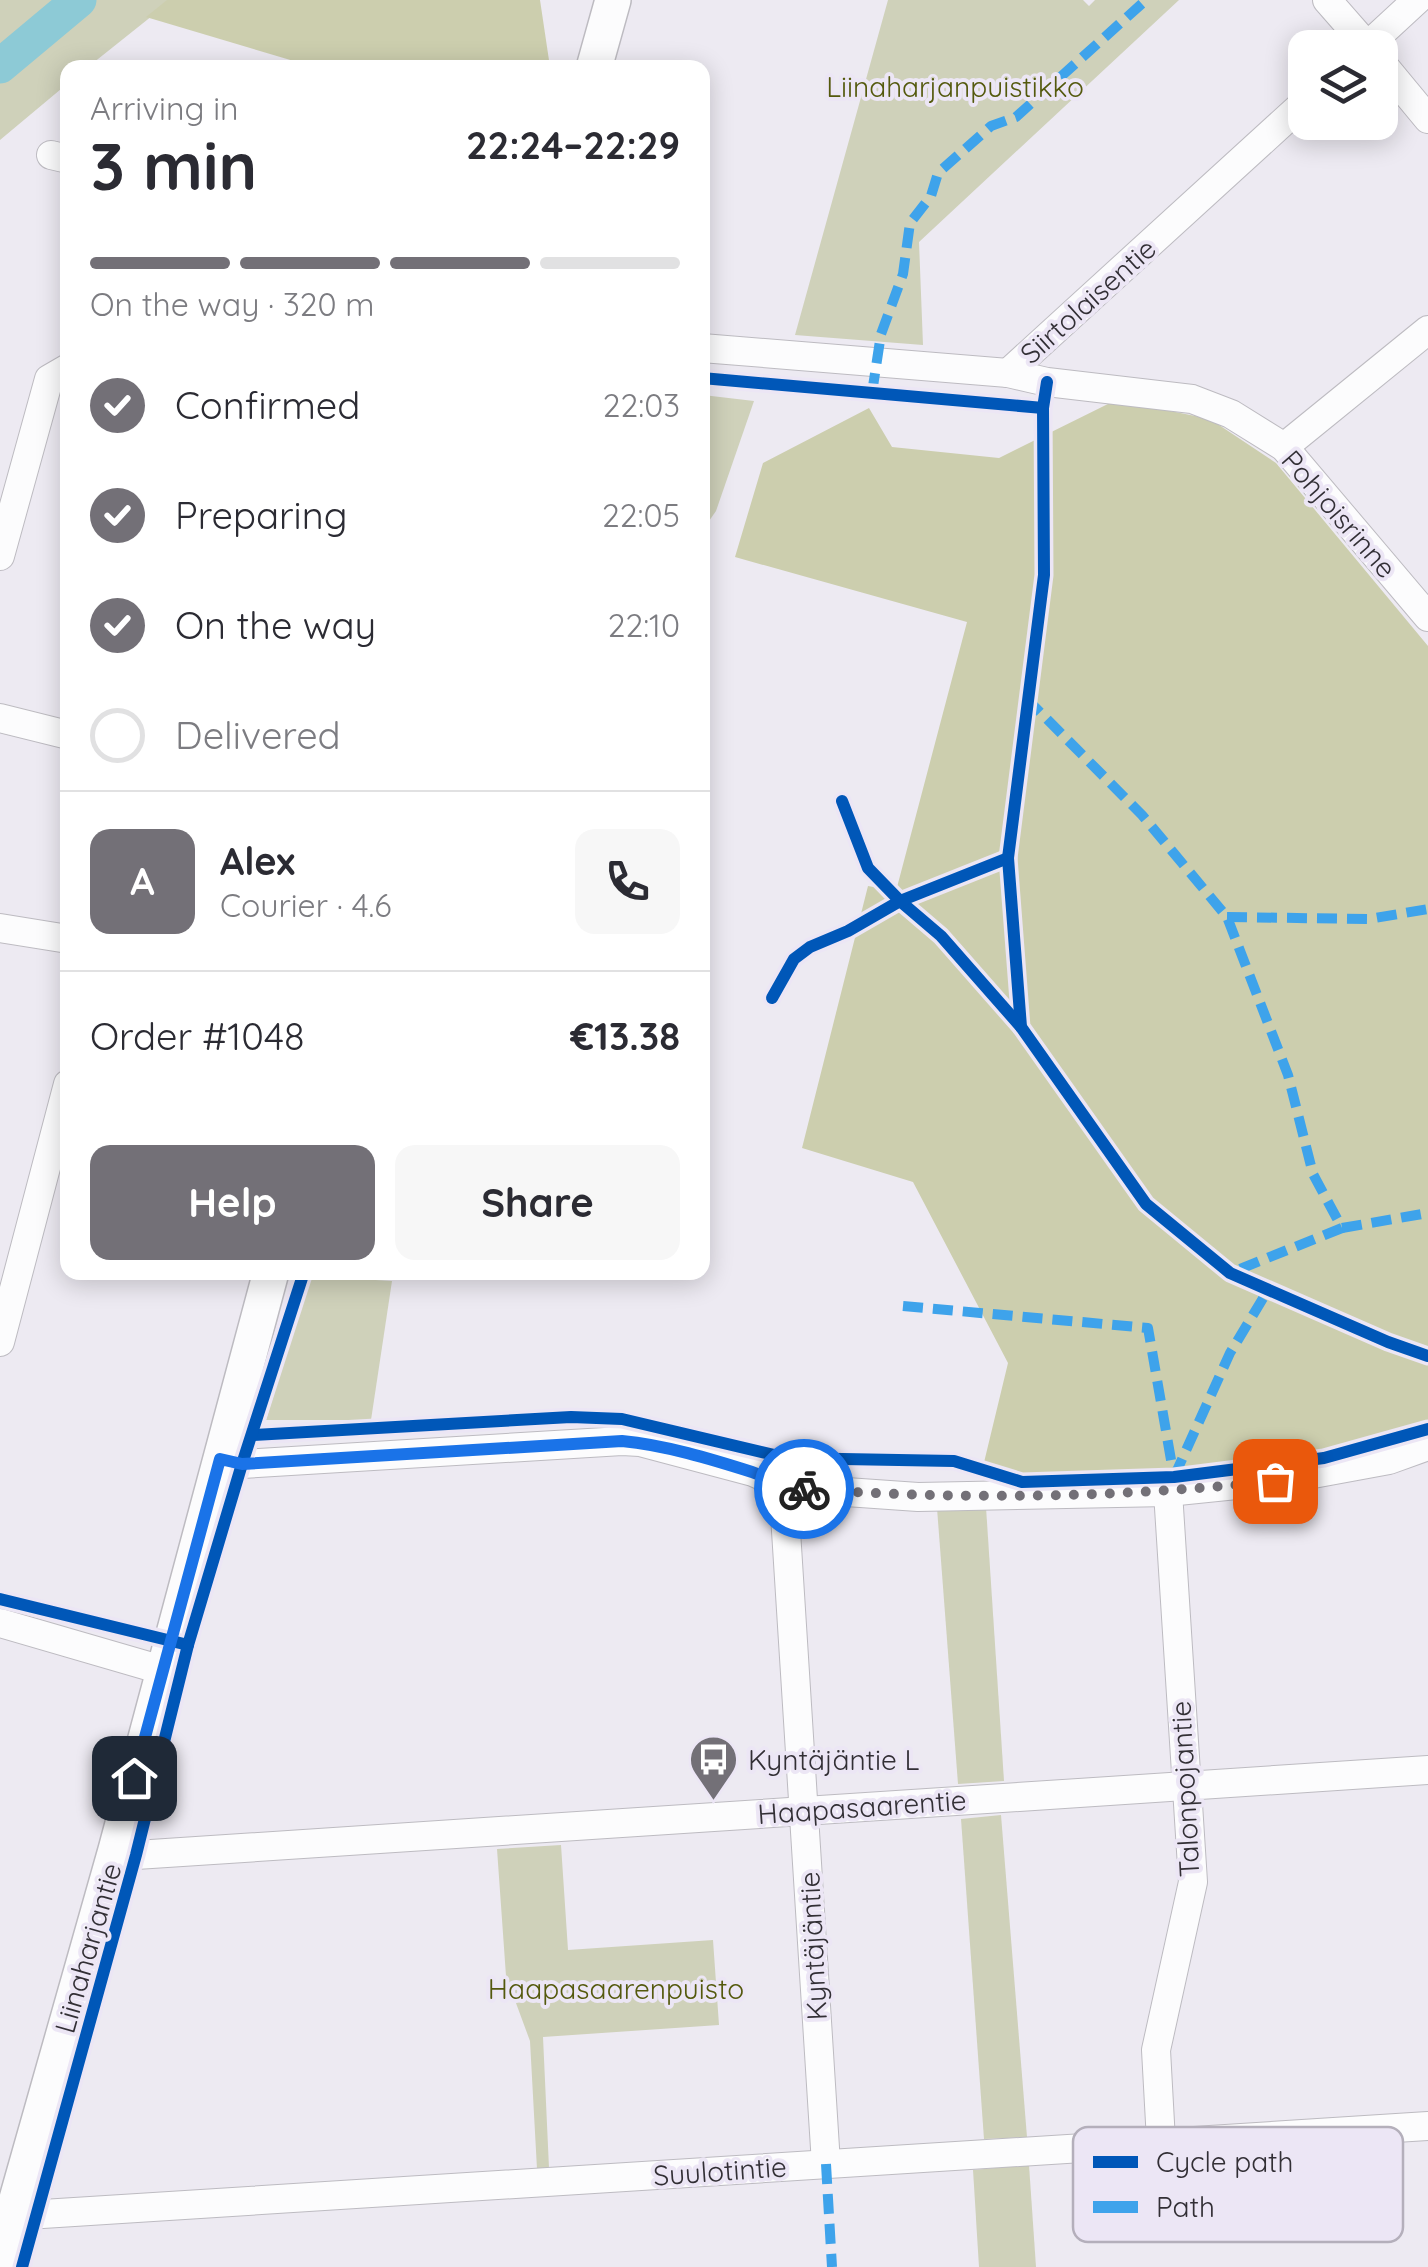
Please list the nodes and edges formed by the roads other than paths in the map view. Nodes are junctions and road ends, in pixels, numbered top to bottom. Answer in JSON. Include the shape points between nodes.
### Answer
{"nodes":[{"id":1,"x":613,"y":0,"type":"edge"},
{"id":2,"x":1327,"y":0,"type":"edge"},
{"id":3,"x":1416,"y":0,"type":"edge"},
{"id":4,"x":1353,"y":30,"type":"edge"},
{"id":5,"x":1388,"y":30,"type":"edge"},
{"id":6,"x":596,"y":60,"type":"edge"},
{"id":7,"x":1398,"y":83,"type":"edge"},
{"id":8,"x":1288,"y":118,"type":"edge"},
{"id":9,"x":1428,"y":119,"type":"edge"},
{"id":10,"x":1428,"y":330,"type":"edge"},
{"id":11,"x":710,"y":349,"type":"edge"},
{"id":12,"x":60,"y":372,"type":"edge"},
{"id":13,"x":1008,"y":373,"type":"junction"},
{"id":14,"x":1284,"y":447,"type":"junction"},
{"id":15,"x":0,"y":556,"type":"edge"},
{"id":16,"x":1428,"y":617,"type":"edge"},
{"id":17,"x":0,"y":718,"type":"edge"},
{"id":18,"x":60,"y":733,"type":"edge"},
{"id":19,"x":0,"y":928,"type":"edge"},
{"id":20,"x":60,"y":938,"type":"edge"},
{"id":21,"x":60,"y":1114,"type":"edge"},
{"id":22,"x":269,"y":1280,"type":"edge"},
{"id":23,"x":0,"y":1342,"type":"edge"},
{"id":24,"x":1428,"y":1446,"type":"edge"},
{"id":25,"x":220,"y":1459,"type":"junction"},
{"id":26,"x":789,"y":1488,"type":"junction"},
{"id":27,"x":1168,"y":1492,"type":"junction"},
{"id":28,"x":0,"y":1623,"type":"edge"},
{"id":29,"x":162,"y":1670,"type":"junction"},
{"id":30,"x":1428,"y":1770,"type":"edge"},
{"id":31,"x":1186,"y":1786,"type":"junction"},
{"id":32,"x":805,"y":1811,"type":"junction"},
{"id":33,"x":116,"y":1850,"type":"junction"},
{"id":34,"x":1428,"y":2126,"type":"edge"},
{"id":35,"x":1160,"y":2127,"type":"edge"},
{"id":36,"x":1403,"y":2127,"type":"edge"},
{"id":37,"x":1073,"y":2147,"type":"edge"},
{"id":38,"x":826,"y":2164,"type":"junction"},
{"id":39,"x":12,"y":2216,"type":"junction"},
{"id":40,"x":0,"y":2260,"type":"edge"}],
"edges":[{"from":1,"to":6,"type":"main road"},
{"from":2,"to":4,"type":"street"},
{"from":3,"to":5,"type":"street"},
{"from":7,"to":9,"type":"street"},
{"from":8,"to":13,"type":"street","name":"Siirtolaisentie"},
{"from":10,"to":14,"type":"street"},
{"from":11,"to":13,"type":"street","name":"Siirtolaisentie"},
{"from":12,"to":15,"type":"street","via":[[48,379]]},
{"from":13,"to":14,"type":"street","name":"Pohjoisrinne","via":[[1192,398]]},
{"from":14,"to":16,"type":"street","name":"Pohjoisrinne"},
{"from":17,"to":18,"type":"street"},
{"from":19,"to":20,"type":"street"},
{"from":21,"to":23,"type":"street"},
{"from":22,"to":25,"type":"main road","name":"Liinaharjantie"},
{"from":24,"to":27,"type":"street","via":[[1275,1481]]},
{"from":25,"to":26,"type":"street","via":[[242,1464],[622,1441],[753,1472]]},
{"from":25,"to":29,"type":"main road","name":"Liinaharjantie"},
{"from":26,"to":27,"type":"street","via":[[918,1497]]},
{"from":26,"to":32,"type":"street","name":"Kyntäjäntie","via":[[785,1515]]},
{"from":27,"to":31,"type":"street","name":"Talonpojantie"},
{"from":28,"to":29,"type":"street"},
{"from":29,"to":33,"type":"main road","name":"Liinaharjantie"},
{"from":30,"to":31,"type":"street","name":"Haapasaarentie"},
{"from":31,"to":32,"type":"street","name":"Haapasaarentie"},
{"from":31,"to":35,"type":"street","name":"Talonpojantie","via":[[1192,1882],[1156,2050]]},
{"from":32,"to":33,"type":"street","name":"Haapasaarentie","via":[[136,1855]]},
{"from":32,"to":38,"type":"street","name":"Kyntäjäntie"},
{"from":33,"to":39,"type":"main road","name":"Liinaharjantie"},
{"from":34,"to":36,"type":"street","name":"Suulotintie"},
{"from":37,"to":38,"type":"street","name":"Suulotintie"},
{"from":38,"to":39,"type":"street","name":"Suulotintie"},
{"from":39,"to":40,"type":"main road","name":"Liinaharjantie"}]}
